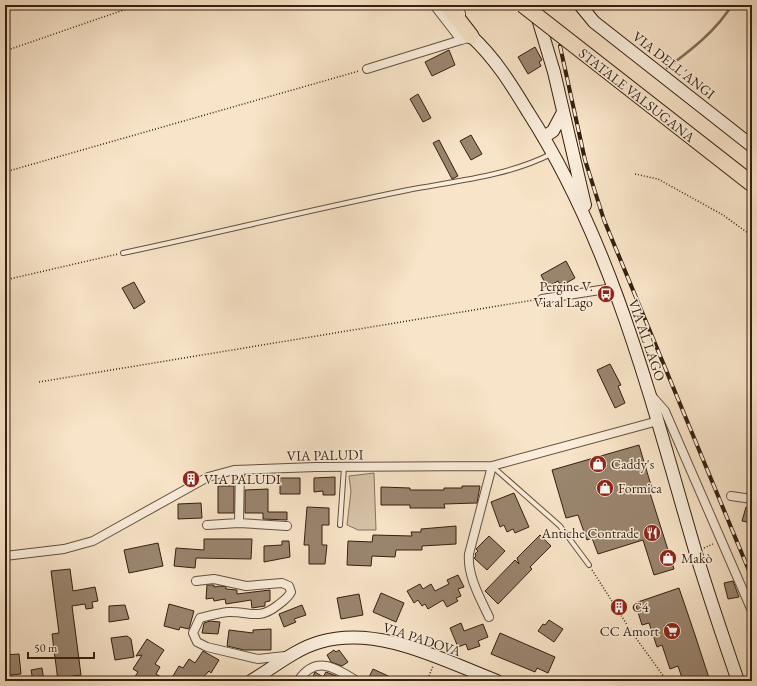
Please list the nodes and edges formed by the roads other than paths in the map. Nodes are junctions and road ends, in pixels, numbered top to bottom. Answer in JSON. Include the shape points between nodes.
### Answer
{"nodes":[{"id":1,"x":434,"y":5,"type":"edge"},
{"id":2,"x":447,"y":5,"type":"edge"},
{"id":3,"x":457,"y":5,"type":"edge"},
{"id":4,"x":523,"y":5,"type":"edge"},
{"id":5,"x":535,"y":5,"type":"edge"},
{"id":6,"x":580,"y":5,"type":"edge"},
{"id":7,"x":465,"y":34,"type":"junction"},
{"id":8,"x":368,"y":69,"type":"road end"},
{"id":9,"x":562,"y":114,"type":"junction"},
{"id":10,"x":565,"y":128,"type":"junction"},
{"id":11,"x":544,"y":137,"type":"junction"},
{"id":12,"x":752,"y":146,"type":"edge"},
{"id":13,"x":554,"y":153,"type":"junction"},
{"id":14,"x":752,"y":173,"type":"edge"},
{"id":15,"x":752,"y":184,"type":"edge"},
{"id":16,"x":591,"y":231,"type":"junction"},
{"id":17,"x":124,"y":253,"type":"road end"},
{"id":18,"x":613,"y":288,"type":"junction"},
{"id":19,"x":542,"y":299,"type":"road end"},
{"id":20,"x":650,"y":394,"type":"junction"},
{"id":21,"x":658,"y":420,"type":"junction"},
{"id":22,"x":492,"y":466,"type":"junction"},
{"id":23,"x":344,"y":467,"type":"junction"},
{"id":24,"x":240,"y":470,"type":"junction"},
{"id":25,"x":731,"y":496,"type":"dead end"},
{"id":26,"x":752,"y":499,"type":"edge"},
{"id":27,"x":239,"y":523,"type":"junction"},
{"id":28,"x":207,"y":525,"type":"dead end"},
{"id":29,"x":340,"y":525,"type":"dead end"},
{"id":30,"x":288,"y":526,"type":"dead end"},
{"id":31,"x":5,"y":556,"type":"edge"},
{"id":32,"x":589,"y":565,"type":"road end"},
{"id":33,"x":196,"y":581,"type":"dead end"},
{"id":34,"x":752,"y":611,"type":"edge"},
{"id":35,"x":489,"y":616,"type":"dead end"},
{"id":36,"x":295,"y":654,"type":"junction"},
{"id":37,"x":251,"y":681,"type":"edge"},
{"id":38,"x":298,"y":681,"type":"edge"},
{"id":39,"x":357,"y":681,"type":"edge"},
{"id":40,"x":497,"y":681,"type":"edge"},
{"id":41,"x":738,"y":681,"type":"edge"}],
"edges":[{"from":1,"to":7,"type":"street"},
{"from":2,"to":7,"type":"highway"},
{"from":3,"to":7,"type":"lane","via":[[463,13]]},
{"from":4,"to":15,"type":"highway","name":"STATALE VALSUGANA","bridge":true},
{"from":5,"to":9,"type":"main road","via":[[554,72]]},
{"from":5,"to":14,"type":"highway","name":"STATALE VALSUGANA"},
{"from":6,"to":12,"type":"main road","name":"VIA DELL'ANGI","via":[[594,22]]},
{"from":7,"to":8,"type":"street"},
{"from":7,"to":11,"type":"main road","name":"VIA AL LAGO","via":[[488,51]]},
{"from":9,"to":10,"type":"main road"},
{"from":9,"to":11,"type":"main road","via":[[553,131]]},
{"from":10,"to":13,"type":"main road"},
{"from":10,"to":16,"type":"main road"},
{"from":11,"to":13,"type":"main road","name":"VIA AL LAGO"},
{"from":13,"to":16,"type":"main road","name":"VIA AL LAGO"},
{"from":13,"to":17,"type":"lane","via":[[523,166]]},
{"from":16,"to":18,"type":"main road","name":"VIA AL LAGO"},
{"from":18,"to":19,"type":"street"},
{"from":18,"to":20,"type":"main road","name":"VIA AL LAGO"},
{"from":20,"to":21,"type":"main road","name":"VIA AL LAGO"},
{"from":20,"to":34,"type":"street","via":[[665,411]]},
{"from":21,"to":22,"type":"street","name":"VIA PALUDI"},
{"from":21,"to":41,"type":"main road","name":"VIA AL LAGO","via":[[696,552]]},
{"from":22,"to":23,"type":"street","name":"VIA PALUDI"},
{"from":22,"to":32,"type":"lane","via":[[560,526]]},
{"from":22,"to":35,"type":"street","via":[[468,563],[478,595]]},
{"from":23,"to":24,"type":"street","name":"VIA PALUDI"},
{"from":23,"to":29,"type":"lane"},
{"from":24,"to":27,"type":"street"},
{"from":24,"to":31,"type":"street","name":"VIA PALUDI","via":[[208,477],[93,541],[64,549]]},
{"from":25,"to":26,"type":"street"},
{"from":27,"to":28,"type":"street"},
{"from":27,"to":30,"type":"street"},
{"from":33,"to":36,"type":"street","via":[[214,578],[246,586],[282,583],[289,586],[292,592],[288,598],[270,612],[259,615],[228,612],[200,618],[193,633],[197,642],[207,647],[258,659]]},
{"from":36,"to":37,"type":"main road","name":"VIA PADOVA"},
{"from":36,"to":40,"type":"main road","name":"VIA PADOVA","via":[[318,642],[348,636],[385,639]]},
{"from":38,"to":39,"type":"street","via":[[304,672],[319,665],[331,666]]}]}
